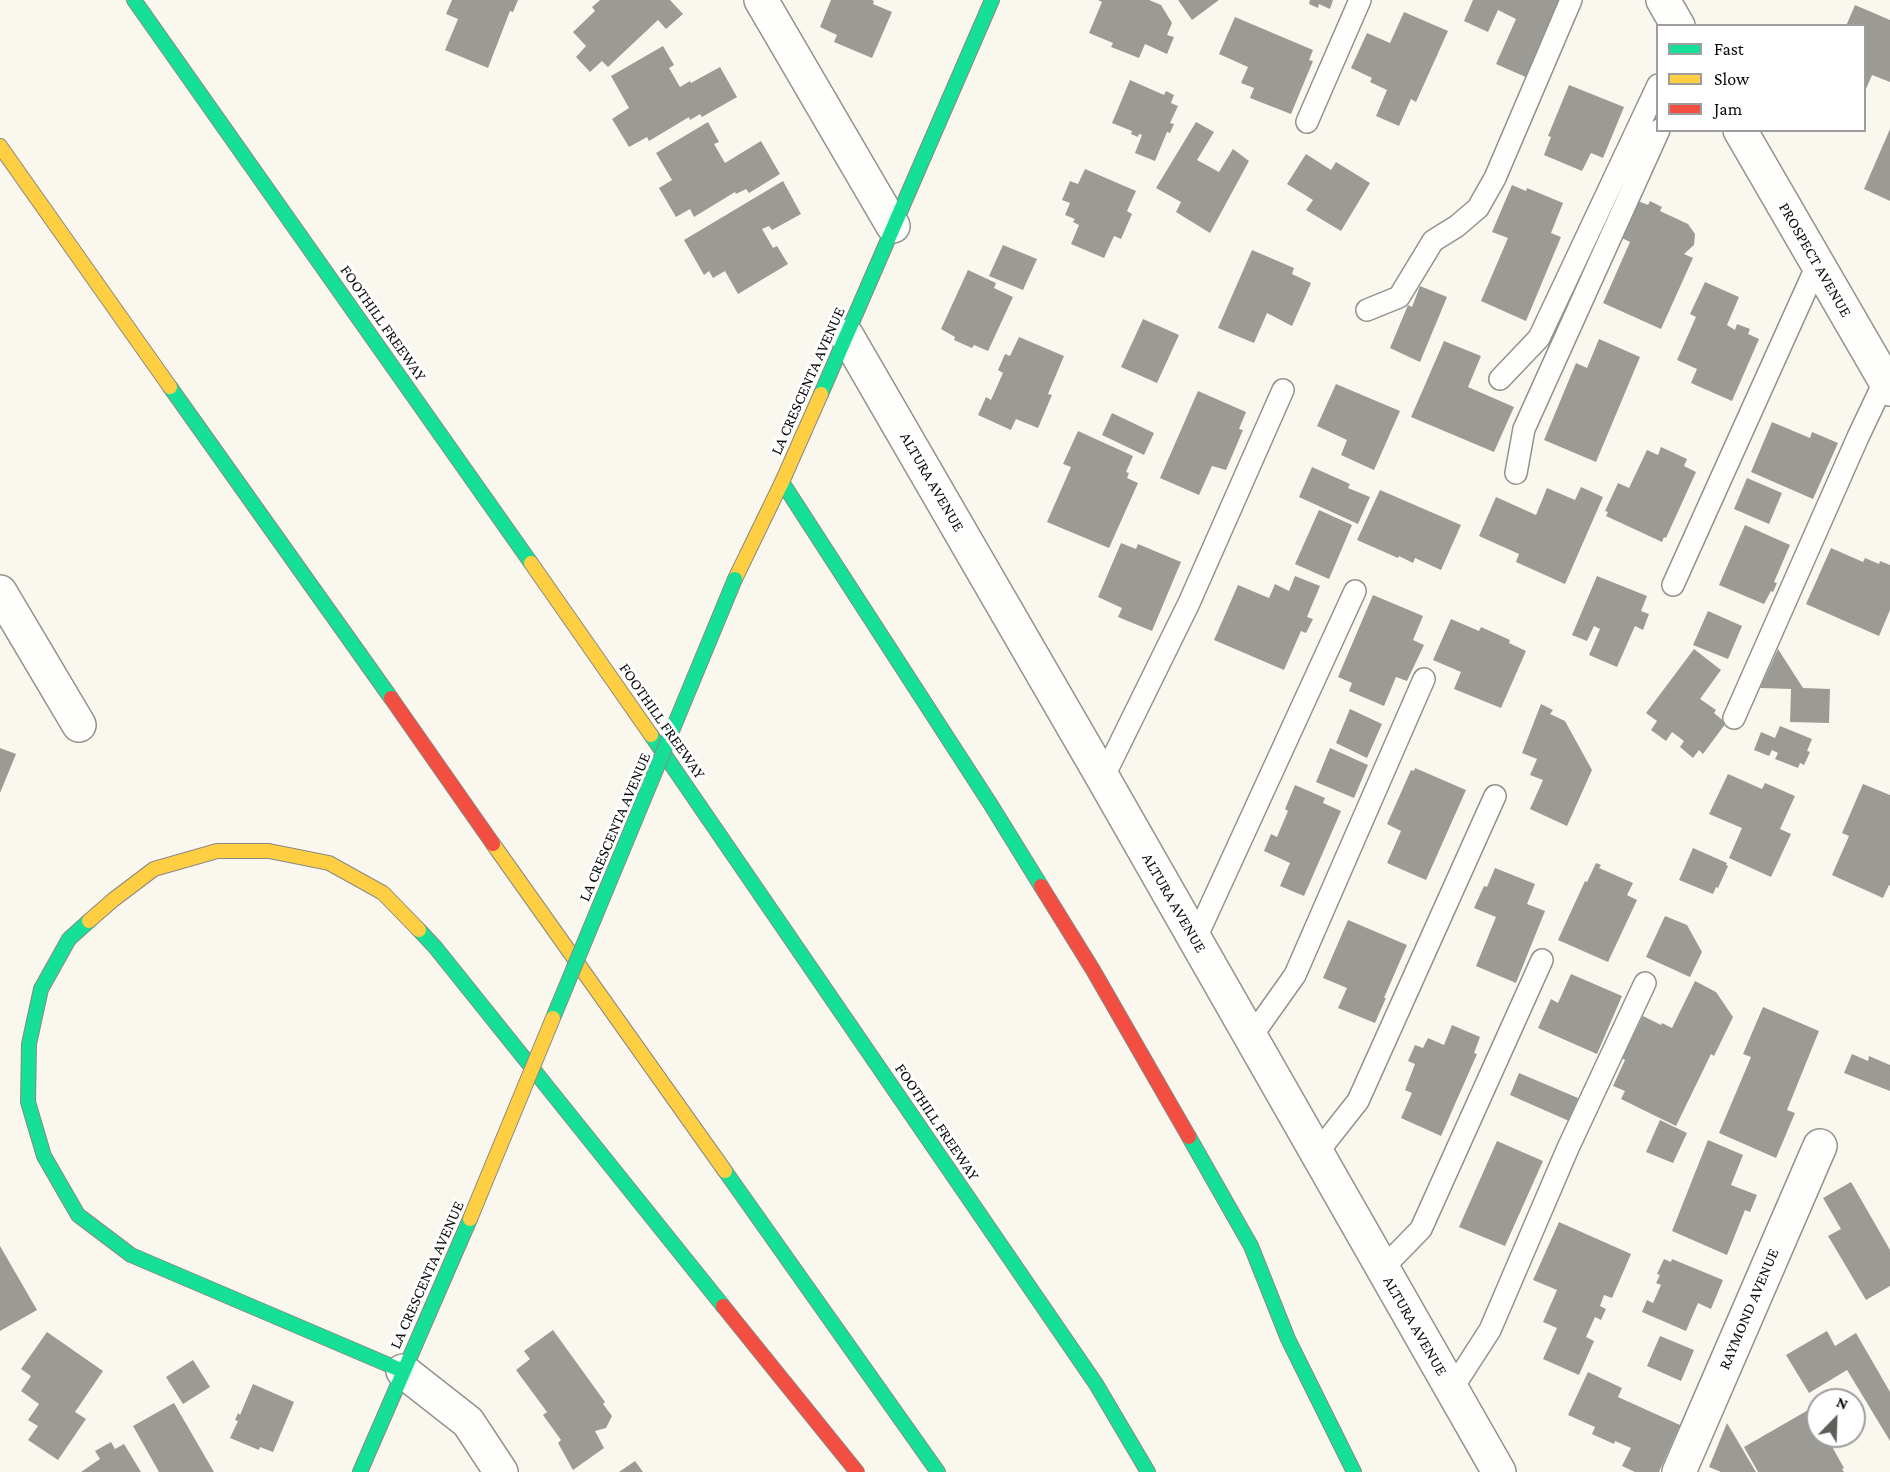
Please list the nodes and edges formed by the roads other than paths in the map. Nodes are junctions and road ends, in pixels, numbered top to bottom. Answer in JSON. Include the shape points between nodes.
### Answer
{"nodes":[{"id":1,"x":134,"y":0,"type":"edge"},
{"id":2,"x":761,"y":0,"type":"edge"},
{"id":3,"x":992,"y":0,"type":"edge"},
{"id":4,"x":1360,"y":0,"type":"edge"},
{"id":5,"x":1571,"y":0,"type":"edge"},
{"id":6,"x":1663,"y":0,"type":"edge"},
{"id":7,"x":1677,"y":24,"type":"edge"},
{"id":8,"x":1656,"y":88,"type":"edge"},
{"id":9,"x":1306,"y":122,"type":"dead end"},
{"id":10,"x":1658,"y":132,"type":"edge"},
{"id":11,"x":1741,"y":132,"type":"edge"},
{"id":12,"x":0,"y":146,"type":"edge"},
{"id":13,"x":893,"y":226,"type":"junction"},
{"id":14,"x":1818,"y":263,"type":"junction"},
{"id":15,"x":1367,"y":310,"type":"dead end"},
{"id":16,"x":847,"y":336,"type":"junction"},
{"id":17,"x":1500,"y":379,"type":"dead end"},
{"id":18,"x":1887,"y":385,"type":"edge"},
{"id":19,"x":1283,"y":390,"type":"dead end"},
{"id":20,"x":1516,"y":473,"type":"dead end"},
{"id":21,"x":782,"y":482,"type":"junction"},
{"id":22,"x":1673,"y":585,"type":"dead end"},
{"id":23,"x":1355,"y":591,"type":"dead end"},
{"id":24,"x":0,"y":592,"type":"edge"},
{"id":25,"x":1424,"y":678,"type":"dead end"},
{"id":26,"x":1734,"y":718,"type":"dead end"},
{"id":27,"x":79,"y":725,"type":"dead end"},
{"id":28,"x":1103,"y":778,"type":"junction"},
{"id":29,"x":1495,"y":796,"type":"dead end"},
{"id":30,"x":1195,"y":940,"type":"junction"},
{"id":31,"x":1542,"y":960,"type":"dead end"},
{"id":32,"x":1645,"y":983,"type":"dead end"},
{"id":33,"x":1251,"y":1037,"type":"junction"},
{"id":34,"x":1820,"y":1146,"type":"dead end"},
{"id":35,"x":1317,"y":1152,"type":"junction"},
{"id":36,"x":1383,"y":1269,"type":"junction"},
{"id":37,"x":403,"y":1371,"type":"junction"},
{"id":38,"x":1452,"y":1389,"type":"junction"},
{"id":39,"x":360,"y":1472,"type":"edge"},
{"id":40,"x":501,"y":1472,"type":"edge"},
{"id":41,"x":857,"y":1472,"type":"edge"},
{"id":42,"x":939,"y":1472,"type":"edge"},
{"id":43,"x":1148,"y":1472,"type":"edge"},
{"id":44,"x":1354,"y":1472,"type":"edge"},
{"id":45,"x":1499,"y":1472,"type":"edge"},
{"id":46,"x":1679,"y":1472,"type":"edge"}],
"edges":[{"from":1,"to":43,"type":"main road","name":"FOOTHILL FREEWAY","via":[[723,837],[1096,1384]]},
{"from":2,"to":13,"type":"street"},
{"from":3,"to":13,"type":"main road","name":"LA CRESCENTA AVENUE"},
{"from":4,"to":9,"type":"lane"},
{"from":5,"to":15,"type":"lane","via":[[1496,178],[1478,208],[1433,241],[1399,297]]},
{"from":6,"to":7,"type":"street"},
{"from":8,"to":17,"type":"lane","via":[[1539,338]]},
{"from":10,"to":20,"type":"lane","via":[[1524,429]]},
{"from":11,"to":14,"type":"street","name":"PROSPECT AVENUE"},
{"from":12,"to":42,"type":"main road"},
{"from":13,"to":16,"type":"main road","name":"LA CRESCENTA AVENUE"},
{"from":14,"to":18,"type":"street","name":"PROSPECT AVENUE"},
{"from":14,"to":22,"type":"lane"},
{"from":16,"to":21,"type":"main road","name":"LA CRESCENTA AVENUE"},
{"from":16,"to":28,"type":"street","name":"ALTURA AVENUE"},
{"from":18,"to":26,"type":"lane","via":[[1858,437]]},
{"from":19,"to":28,"type":"lane","via":[[1188,603]]},
{"from":21,"to":37,"type":"main road","name":"LA CRESCENTA AVENUE","bridge":true,"via":[[735,579],[470,1219]]},
{"from":21,"to":44,"type":"main road","via":[[1093,970],[1251,1246],[1288,1339]]},
{"from":23,"to":30,"type":"lane"},
{"from":24,"to":27,"type":"street"},
{"from":25,"to":33,"type":"lane","via":[[1295,975]]},
{"from":28,"to":30,"type":"street","name":"ALTURA AVENUE"},
{"from":29,"to":35,"type":"lane","via":[[1358,1101]]},
{"from":30,"to":33,"type":"street","name":"ALTURA AVENUE"},
{"from":31,"to":36,"type":"lane","via":[[1421,1230]]},
{"from":32,"to":38,"type":"lane","via":[[1568,1148],[1490,1330]]},
{"from":33,"to":35,"type":"street","name":"ALTURA AVENUE"},
{"from":34,"to":46,"type":"street","name":"RAYMOND AVENUE"},
{"from":35,"to":36,"type":"street","name":"ALTURA AVENUE"},
{"from":36,"to":38,"type":"street","name":"ALTURA AVENUE"},
{"from":37,"to":39,"type":"main road","name":"LA CRESCENTA AVENUE"},
{"from":37,"to":40,"type":"street","via":[[468,1422]]},
{"from":37,"to":41,"type":"main road","via":[[132,1255],[78,1215],[44,1156],[28,1102],[28,1044],[41,989],[69,939],[154,869],[217,851],[269,850],[328,863],[383,893],[443,956]]},
{"from":38,"to":45,"type":"street","name":"ALTURA AVENUE"}]}
